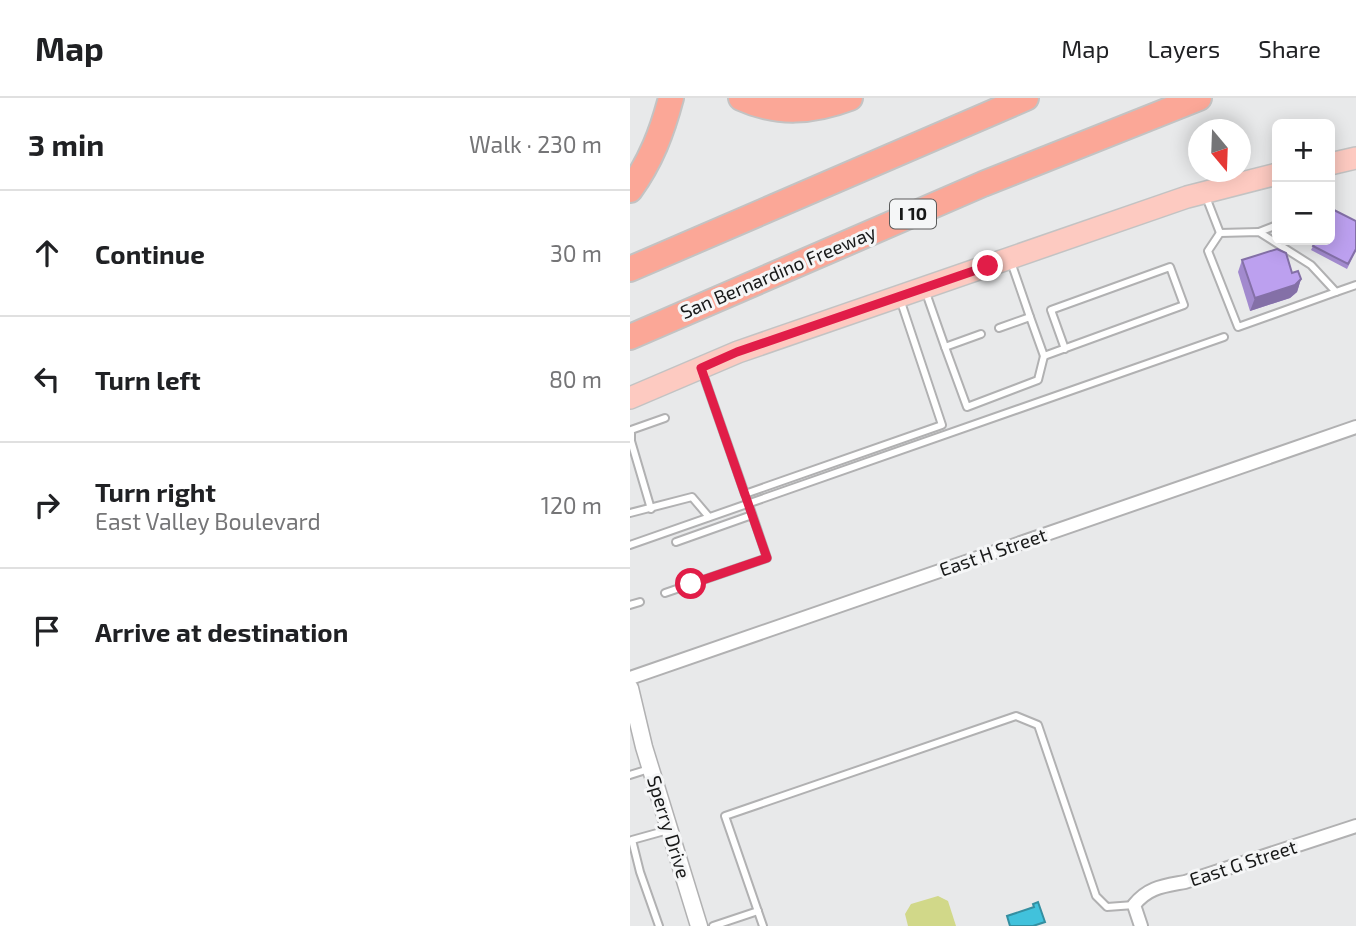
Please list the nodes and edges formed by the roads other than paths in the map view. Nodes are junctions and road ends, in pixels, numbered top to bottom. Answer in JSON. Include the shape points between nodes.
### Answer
{"nodes":[{"id":1,"x":671,"y":98,"type":"edge"},
{"id":2,"x":741,"y":98,"type":"edge"},
{"id":3,"x":850,"y":98,"type":"edge"},
{"id":4,"x":1026,"y":98,"type":"edge"},
{"id":5,"x":1199,"y":98,"type":"edge"},
{"id":6,"x":1356,"y":158,"type":"edge"},
{"id":7,"x":1335,"y":163,"type":"edge"},
{"id":8,"x":1272,"y":175,"type":"edge"},
{"id":9,"x":630,"y":190,"type":"edge"},
{"id":10,"x":1205,"y":192,"type":"junction"},
{"id":11,"x":1272,"y":227,"type":"edge"},
{"id":12,"x":1259,"y":232,"type":"junction"},
{"id":13,"x":1220,"y":233,"type":"junction"},
{"id":14,"x":1010,"y":259,"type":"junction"},
{"id":15,"x":630,"y":269,"type":"edge"},
{"id":16,"x":1356,"y":285,"type":"edge"},
{"id":17,"x":925,"y":288,"type":"junction"},
{"id":18,"x":1336,"y":292,"type":"junction"},
{"id":19,"x":899,"y":297,"type":"junction"},
{"id":20,"x":1030,"y":317,"type":"junction"},
{"id":21,"x":999,"y":328,"type":"dead end"},
{"id":22,"x":981,"y":334,"type":"dead end"},
{"id":23,"x":630,"y":337,"type":"edge"},
{"id":24,"x":1224,"y":337,"type":"dead end"},
{"id":25,"x":945,"y":347,"type":"junction"},
{"id":26,"x":1065,"y":349,"type":"junction"},
{"id":27,"x":1044,"y":356,"type":"junction"},
{"id":28,"x":701,"y":368,"type":"junction"},
{"id":29,"x":630,"y":398,"type":"edge"},
{"id":30,"x":665,"y":418,"type":"dead end"},
{"id":31,"x":942,"y":425,"type":"junction"},
{"id":32,"x":1356,"y":427,"type":"edge"},
{"id":33,"x":946,"y":434,"type":"junction"},
{"id":34,"x":745,"y":494,"type":"junction"},
{"id":35,"x":748,"y":503,"type":"junction"},
{"id":36,"x":651,"y":509,"type":"junction"},
{"id":37,"x":630,"y":513,"type":"edge"},
{"id":38,"x":752,"y":514,"type":"junction"},
{"id":39,"x":709,"y":517,"type":"junction"},
{"id":40,"x":676,"y":541,"type":"dead end"},
{"id":41,"x":630,"y":545,"type":"edge"},
{"id":42,"x":666,"y":593,"type":"dead end"},
{"id":43,"x":640,"y":602,"type":"dead end"},
{"id":44,"x":630,"y":605,"type":"edge"},
{"id":45,"x":630,"y":678,"type":"edge"},
{"id":46,"x":630,"y":688,"type":"edge"},
{"id":47,"x":651,"y":769,"type":"junction"},
{"id":48,"x":630,"y":775,"type":"edge"},
{"id":49,"x":1356,"y":826,"type":"edge"},
{"id":50,"x":670,"y":830,"type":"junction"},
{"id":51,"x":631,"y":841,"type":"edge"},
{"id":52,"x":1134,"y":905,"type":"junction"},
{"id":53,"x":758,"y":911,"type":"junction"},
{"id":54,"x":659,"y":926,"type":"edge"},
{"id":55,"x":699,"y":926,"type":"edge"},
{"id":56,"x":713,"y":926,"type":"edge"},
{"id":57,"x":763,"y":926,"type":"edge"},
{"id":58,"x":1141,"y":926,"type":"edge"}],
"edges":[{"from":1,"to":9,"type":"highway","via":[[660,139]]},
{"from":2,"to":3,"type":"highway","via":[[793,112]]},
{"from":4,"to":15,"type":"highway"},
{"from":5,"to":23,"type":"highway","name":"San Bernardino Freeway","number":"I 10","via":[[983,184]]},
{"from":6,"to":7,"type":"main road"},
{"from":8,"to":10,"type":"main road"},
{"from":10,"to":13,"type":"lane"},
{"from":10,"to":14,"type":"main road"},
{"from":11,"to":12,"type":"lane"},
{"from":12,"to":13,"type":"lane"},
{"from":12,"to":18,"type":"lane","via":[[1311,265]]},
{"from":13,"to":18,"type":"lane","via":[[1208,251],[1238,327]]},
{"from":14,"to":17,"type":"main road"},
{"from":14,"to":20,"type":"lane"},
{"from":16,"to":18,"type":"lane"},
{"from":17,"to":19,"type":"main road"},
{"from":17,"to":25,"type":"lane"},
{"from":19,"to":28,"type":"main road"},
{"from":19,"to":31,"type":"lane"},
{"from":20,"to":21,"type":"lane"},
{"from":20,"to":27,"type":"lane"},
{"from":22,"to":25,"type":"lane"},
{"from":24,"to":33,"type":"lane"},
{"from":25,"to":27,"type":"lane","via":[[967,407],[1038,380]]},
{"from":26,"to":26,"type":"lane","via":[[1184,305],[1170,267],[1051,310]]},
{"from":26,"to":27,"type":"lane"},
{"from":28,"to":29,"type":"main road"},
{"from":28,"to":34,"type":"lane"},
{"from":30,"to":36,"type":"lane","via":[[631,430]]},
{"from":31,"to":33,"type":"lane"},
{"from":31,"to":34,"type":"lane"},
{"from":32,"to":45,"type":"street","name":"East H Street"},
{"from":33,"to":35,"type":"lane"},
{"from":34,"to":35,"type":"lane"},
{"from":35,"to":38,"type":"lane"},
{"from":35,"to":39,"type":"lane"},
{"from":36,"to":37,"type":"lane"},
{"from":36,"to":39,"type":"lane","via":[[692,497]]},
{"from":38,"to":40,"type":"lane"},
{"from":38,"to":42,"type":"lane","via":[[767,558]]},
{"from":39,"to":41,"type":"lane"},
{"from":43,"to":44,"type":"lane"},
{"from":46,"to":47,"type":"street","name":"Sperry Drive"},
{"from":47,"to":48,"type":"lane"},
{"from":47,"to":50,"type":"street","name":"Sperry Drive"},
{"from":49,"to":52,"type":"street","name":"East G Street","via":[[1185,883],[1157,887]]},
{"from":50,"to":51,"type":"lane"},
{"from":50,"to":55,"type":"street","name":"Sperry Drive"},
{"from":51,"to":54,"type":"lane"},
{"from":52,"to":53,"type":"lane","via":[[1107,907],[1096,896],[1038,725],[1016,716],[725,816]]},
{"from":52,"to":58,"type":"street"},
{"from":53,"to":56,"type":"lane"},
{"from":53,"to":57,"type":"lane"}]}
